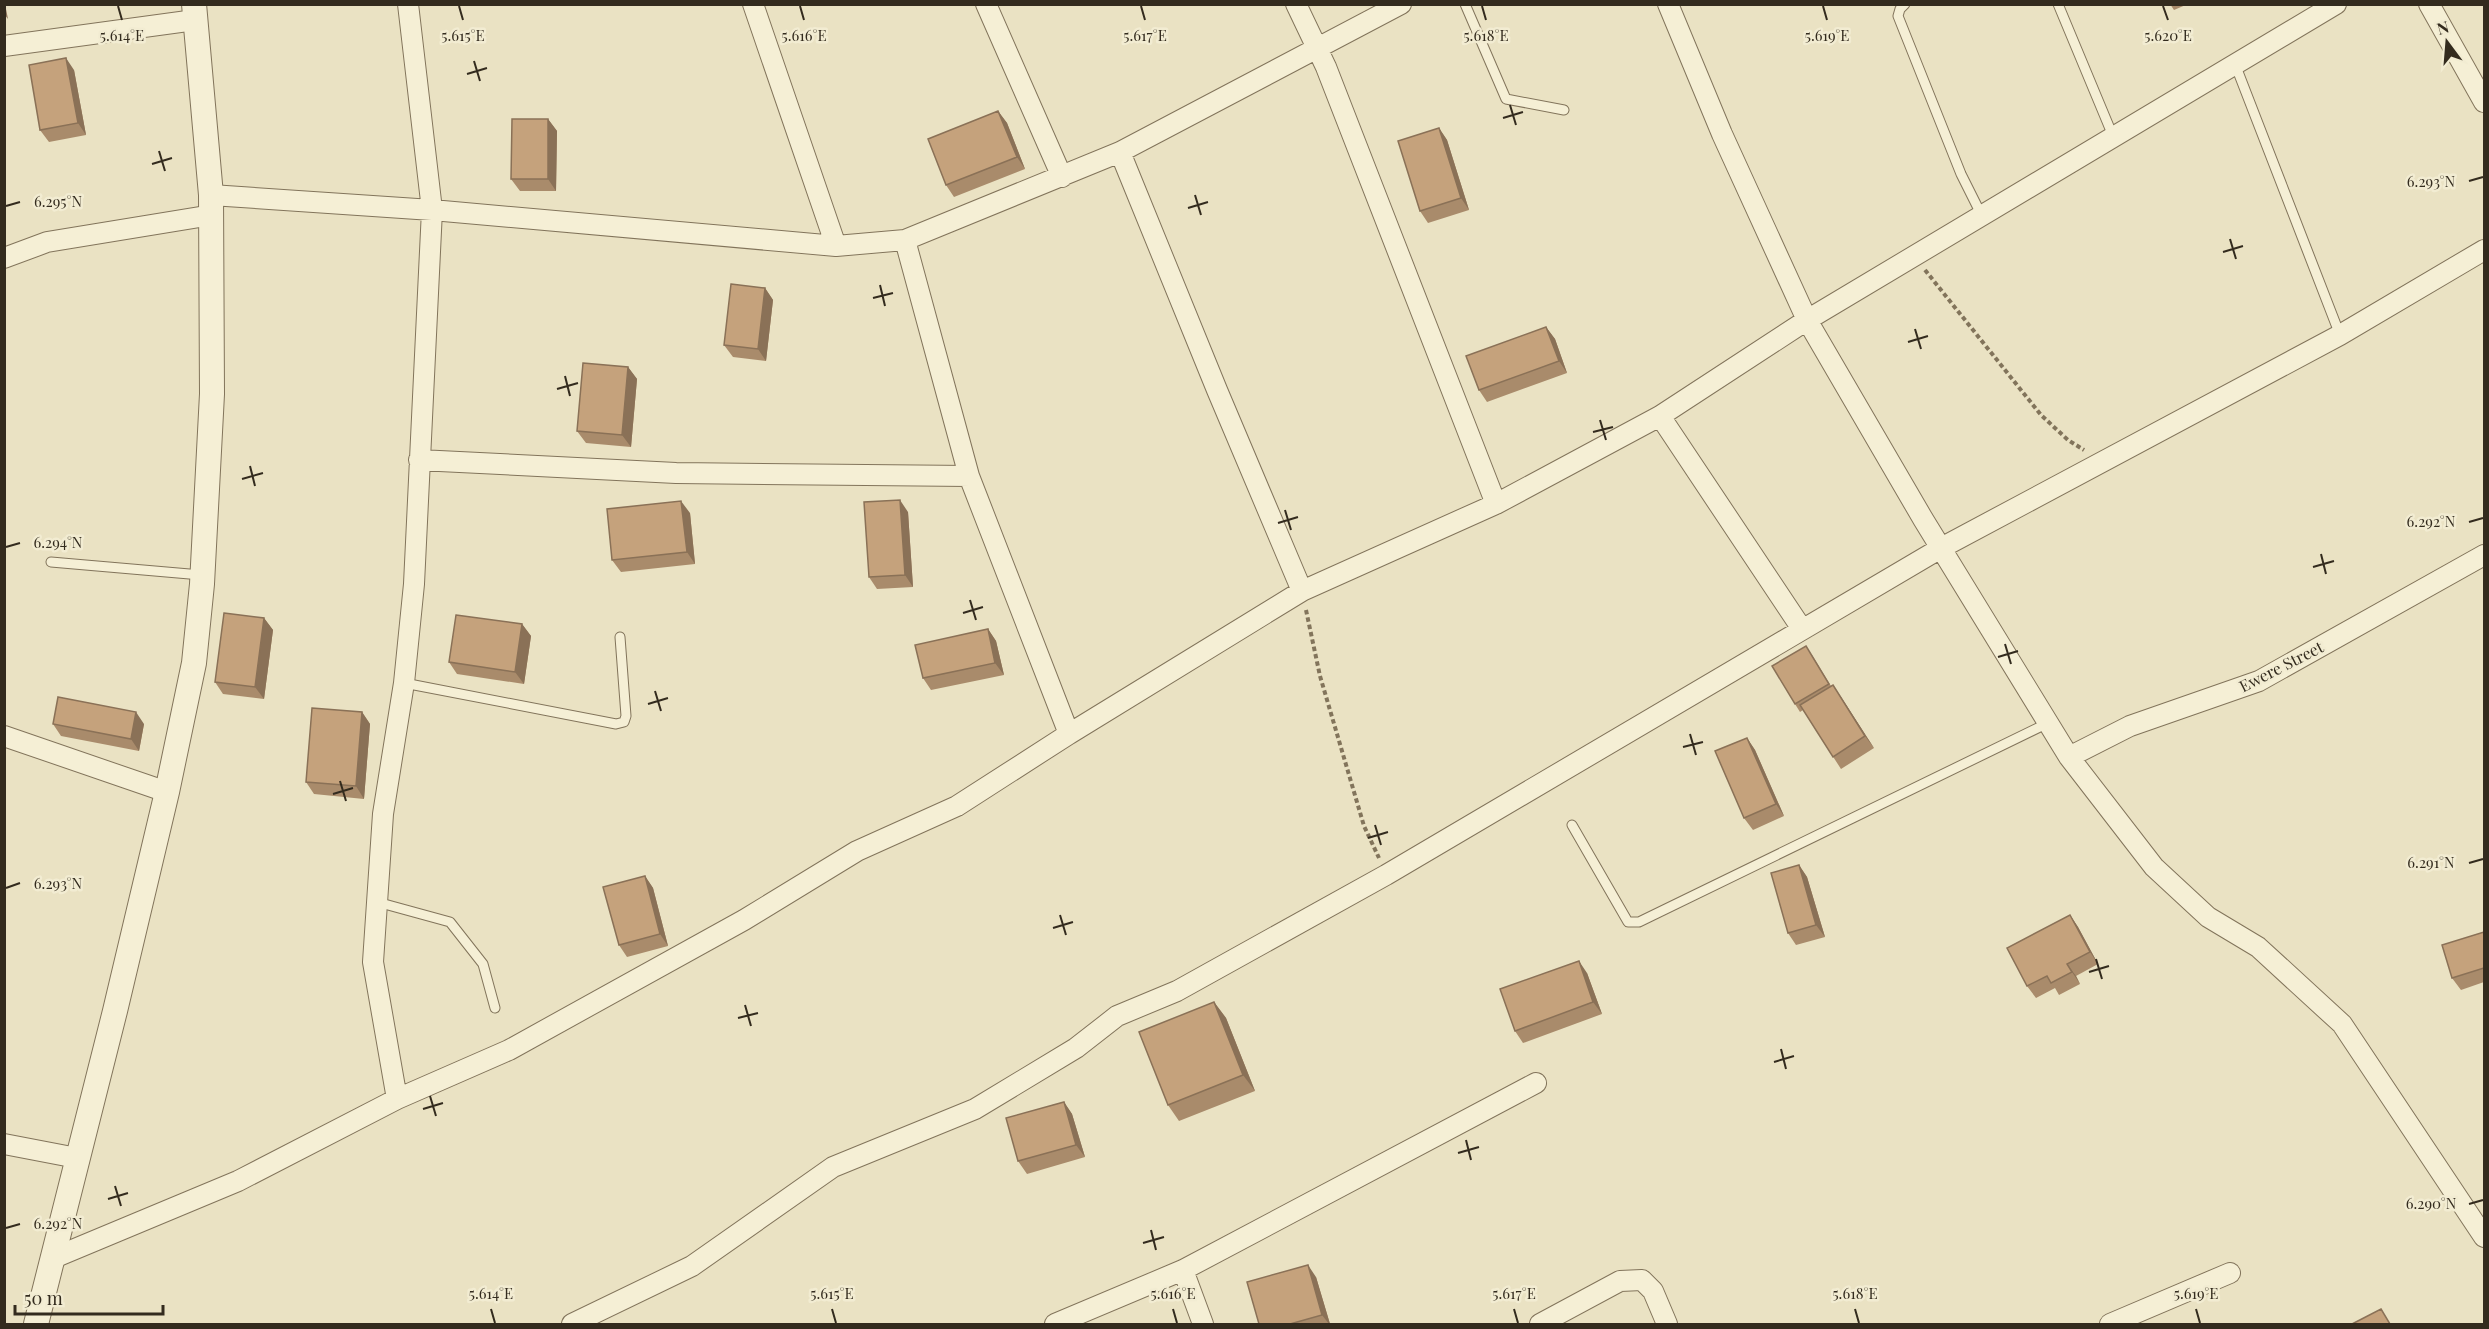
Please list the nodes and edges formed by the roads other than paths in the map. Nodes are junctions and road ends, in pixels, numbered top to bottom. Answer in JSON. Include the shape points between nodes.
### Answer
{"nodes":[{"id":1,"x":408,"y":4,"type":"edge"},
{"id":2,"x":753,"y":4,"type":"edge"},
{"id":3,"x":986,"y":4,"type":"edge"},
{"id":4,"x":1296,"y":4,"type":"edge"},
{"id":5,"x":1401,"y":4,"type":"edge"},
{"id":6,"x":1465,"y":4,"type":"edge"},
{"id":7,"x":1668,"y":4,"type":"edge"},
{"id":8,"x":1905,"y":4,"type":"edge"},
{"id":9,"x":2058,"y":4,"type":"edge"},
{"id":10,"x":2336,"y":4,"type":"edge"},
{"id":11,"x":2430,"y":4,"type":"edge"},
{"id":12,"x":195,"y":12,"type":"edge"},
{"id":13,"x":4,"y":46,"type":"edge"},
{"id":14,"x":1317,"y":49,"type":"junction"},
{"id":15,"x":2235,"y":64,"type":"junction"},
{"id":16,"x":2484,"y":102,"type":"edge"},
{"id":17,"x":1564,"y":110,"type":"dead end"},
{"id":18,"x":2113,"y":136,"type":"junction"},
{"id":19,"x":1120,"y":152,"type":"junction"},
{"id":20,"x":1062,"y":177,"type":"junction"},
{"id":21,"x":212,"y":205,"type":"junction"},
{"id":22,"x":432,"y":210,"type":"junction"},
{"id":23,"x":1982,"y":216,"type":"junction"},
{"id":24,"x":905,"y":240,"type":"junction"},
{"id":25,"x":836,"y":246,"type":"junction"},
{"id":26,"x":2484,"y":250,"type":"edge"},
{"id":27,"x":4,"y":258,"type":"edge"},
{"id":28,"x":1807,"y":320,"type":"junction"},
{"id":29,"x":2340,"y":335,"type":"junction"},
{"id":30,"x":1660,"y":416,"type":"junction"},
{"id":31,"x":419,"y":460,"type":"junction"},
{"id":32,"x":969,"y":476,"type":"junction"},
{"id":33,"x":1496,"y":504,"type":"junction"},
{"id":34,"x":1941,"y":548,"type":"junction"},
{"id":35,"x":2484,"y":555,"type":"edge"},
{"id":36,"x":51,"y":562,"type":"dead end"},
{"id":37,"x":203,"y":575,"type":"junction"},
{"id":38,"x":1302,"y":591,"type":"junction"},
{"id":39,"x":1802,"y":629,"type":"junction"},
{"id":40,"x":621,"y":637,"type":"dead end"},
{"id":41,"x":404,"y":683,"type":"junction"},
{"id":42,"x":2048,"y":723,"type":"junction"},
{"id":43,"x":1069,"y":734,"type":"junction"},
{"id":44,"x":4,"y":736,"type":"edge"},
{"id":45,"x":2069,"y":757,"type":"junction"},
{"id":46,"x":167,"y":792,"type":"junction"},
{"id":47,"x":1572,"y":825,"type":"dead end"},
{"id":48,"x":377,"y":902,"type":"junction"},
{"id":49,"x":495,"y":1008,"type":"dead end"},
{"id":50,"x":1536,"y":1083,"type":"dead end"},
{"id":51,"x":397,"y":1099,"type":"junction"},
{"id":52,"x":4,"y":1144,"type":"edge"},
{"id":53,"x":77,"y":1158,"type":"junction"},
{"id":54,"x":2484,"y":1238,"type":"edge"},
{"id":55,"x":51,"y":1259,"type":"junction"},
{"id":56,"x":1183,"y":1270,"type":"junction"},
{"id":57,"x":2230,"y":1273,"type":"dead end"},
{"id":58,"x":36,"y":1324,"type":"edge"},
{"id":59,"x":572,"y":1324,"type":"edge"},
{"id":60,"x":1054,"y":1324,"type":"edge"},
{"id":61,"x":1203,"y":1324,"type":"edge"},
{"id":62,"x":1540,"y":1324,"type":"edge"},
{"id":63,"x":1667,"y":1324,"type":"edge"},
{"id":64,"x":2110,"y":1324,"type":"edge"}],
"edges":[{"from":1,"to":22,"type":"street"},
{"from":2,"to":25,"type":"street"},
{"from":3,"to":20,"type":"street"},
{"from":4,"to":14,"type":"street"},
{"from":5,"to":14,"type":"street"},
{"from":6,"to":17,"type":"lane","via":[[1506,99]]},
{"from":7,"to":28,"type":"street"},
{"from":8,"to":23,"type":"lane","via":[[1898,16],[1961,174]]},
{"from":9,"to":18,"type":"lane"},
{"from":10,"to":15,"type":"street"},
{"from":11,"to":16,"type":"street"},
{"from":12,"to":13,"type":"street"},
{"from":12,"to":21,"type":"street"},
{"from":14,"to":19,"type":"street"},
{"from":14,"to":33,"type":"street"},
{"from":15,"to":18,"type":"street"},
{"from":15,"to":29,"type":"lane"},
{"from":18,"to":23,"type":"street"},
{"from":19,"to":20,"type":"street"},
{"from":19,"to":38,"type":"street"},
{"from":20,"to":24,"type":"street"},
{"from":21,"to":22,"type":"street"},
{"from":21,"to":27,"type":"street","via":[[47,242]]},
{"from":21,"to":37,"type":"street","via":[[212,394]]},
{"from":22,"to":25,"type":"street"},
{"from":22,"to":31,"type":"street"},
{"from":23,"to":28,"type":"street"},
{"from":24,"to":25,"type":"street"},
{"from":24,"to":32,"type":"street"},
{"from":26,"to":29,"type":"street"},
{"from":28,"to":30,"type":"street"},
{"from":28,"to":34,"type":"street"},
{"from":29,"to":34,"type":"street"},
{"from":30,"to":33,"type":"street"},
{"from":30,"to":39,"type":"street"},
{"from":31,"to":32,"type":"street","via":[[676,473]]},
{"from":31,"to":41,"type":"street","via":[[414,584]]},
{"from":32,"to":43,"type":"street"},
{"from":33,"to":38,"type":"street"},
{"from":34,"to":39,"type":"street"},
{"from":34,"to":42,"type":"street"},
{"from":35,"to":45,"type":"street","name":"Ewere Street","via":[[2259,681],[2130,726]]},
{"from":36,"to":37,"type":"lane"},
{"from":37,"to":46,"type":"street","via":[[194,663]]},
{"from":38,"to":43,"type":"street"},
{"from":39,"to":59,"type":"street","via":[[1386,875],[1177,991],[1117,1016],[1076,1048],[975,1109],[833,1167],[692,1266]]},
{"from":40,"to":41,"type":"lane","via":[[626,716],[624,722],[616,724]]},
{"from":41,"to":48,"type":"street","via":[[383,814]]},
{"from":42,"to":45,"type":"street"},
{"from":42,"to":47,"type":"lane","via":[[1639,922],[1629,922]]},
{"from":43,"to":51,"type":"street","via":[[957,806],[857,851],[744,920],[509,1050]]},
{"from":44,"to":46,"type":"street"},
{"from":45,"to":54,"type":"street","via":[[2154,867],[2208,917],[2258,947],[2342,1023]]},
{"from":46,"to":53,"type":"street"},
{"from":48,"to":49,"type":"lane","via":[[450,922],[483,964]]},
{"from":48,"to":51,"type":"street","via":[[373,962]]},
{"from":50,"to":56,"type":"street"},
{"from":51,"to":55,"type":"street","via":[[238,1181]]},
{"from":52,"to":53,"type":"street"},
{"from":53,"to":55,"type":"street"},
{"from":55,"to":58,"type":"street"},
{"from":56,"to":60,"type":"street"},
{"from":56,"to":61,"type":"street"},
{"from":57,"to":64,"type":"street"},
{"from":62,"to":63,"type":"street","via":[[1620,1281],[1642,1280],[1653,1291]]}]}
